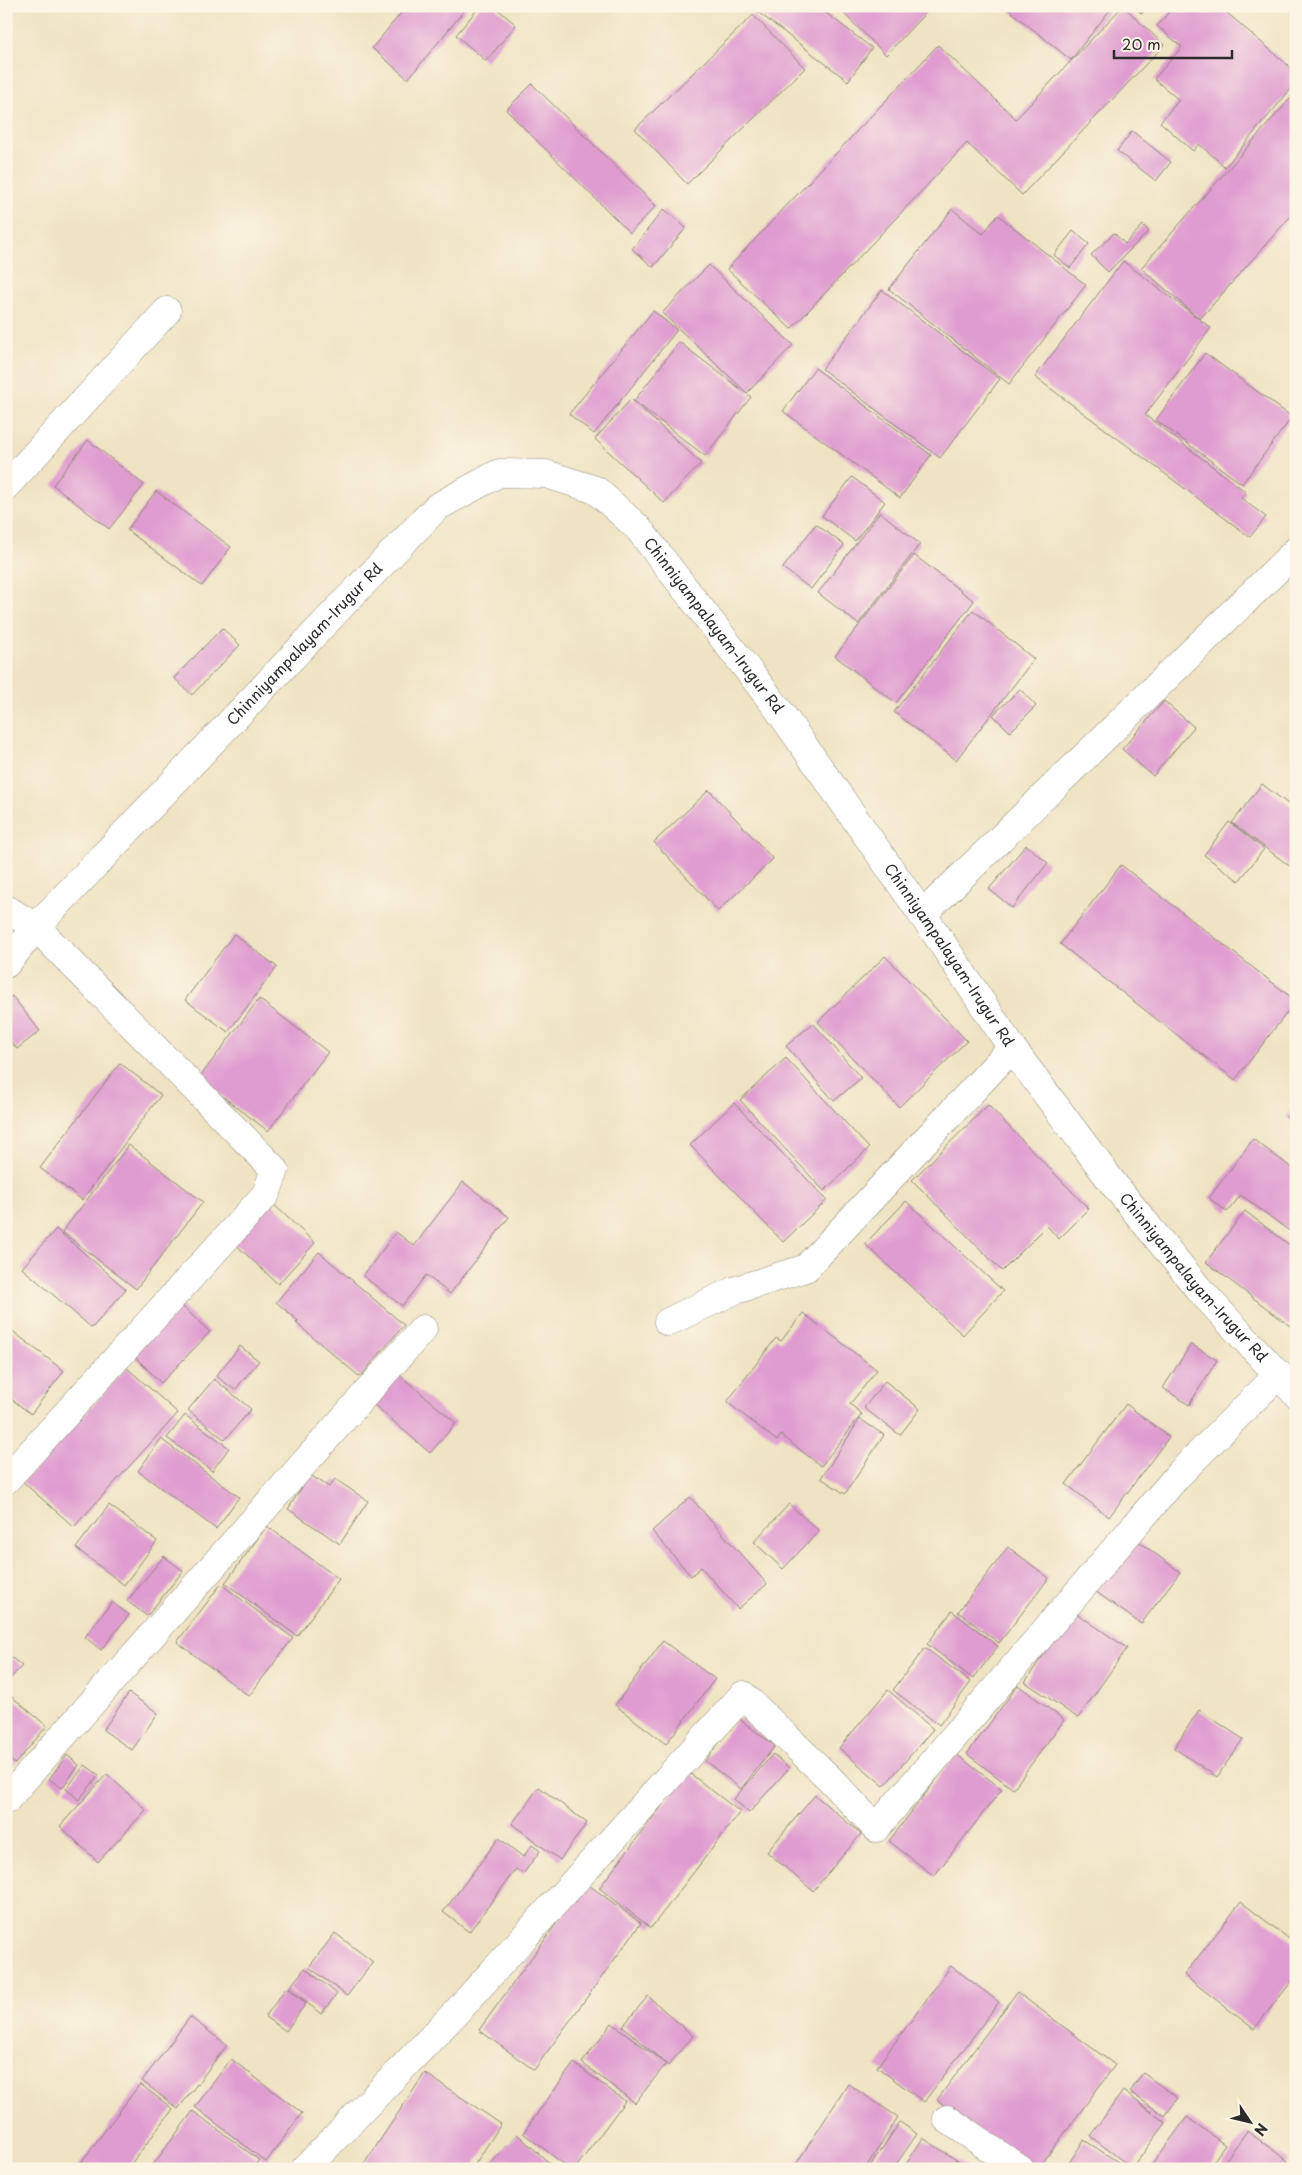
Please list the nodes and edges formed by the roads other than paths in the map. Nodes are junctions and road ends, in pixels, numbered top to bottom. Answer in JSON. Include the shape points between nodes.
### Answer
{"nodes":[{"id":1,"x":167,"y":311,"type":"dead end"},
{"id":2,"x":6,"y":486,"type":"edge"},
{"id":3,"x":1296,"y":551,"type":"edge"},
{"id":4,"x":6,"y":909,"type":"edge"},
{"id":5,"x":922,"y":915,"type":"junction"},
{"id":6,"x":36,"y":927,"type":"junction"},
{"id":7,"x":6,"y":964,"type":"edge"},
{"id":8,"x":1012,"y":1048,"type":"junction"},
{"id":9,"x":668,"y":1322,"type":"dead end"},
{"id":10,"x":423,"y":1329,"type":"dead end"},
{"id":11,"x":1287,"y":1384,"type":"edge"},
{"id":12,"x":6,"y":1480,"type":"edge"},
{"id":13,"x":6,"y":1800,"type":"edge"},
{"id":14,"x":947,"y":2119,"type":"dead end"},
{"id":15,"x":320,"y":2163,"type":"edge"},
{"id":16,"x":1020,"y":2169,"type":"edge"}],
"edges":[{"from":1,"to":2,"type":"street"},
{"from":3,"to":5,"type":"street"},
{"from":4,"to":6,"type":"street"},
{"from":5,"to":6,"type":"street","name":"Chinniyampalayam-Irugur Rd","via":[[778,709],[638,528],[596,490],[546,474],[499,474],[437,507]]},
{"from":5,"to":8,"type":"street","name":"Chinniyampalayam-Irugur Rd"},
{"from":6,"to":7,"type":"street","name":"Chinniyampalayam-Irugur Rd"},
{"from":6,"to":12,"type":"street","via":[[275,1170],[266,1194]]},
{"from":8,"to":9,"type":"street","via":[[806,1268],[733,1291]]},
{"from":8,"to":11,"type":"street","name":"Chinniyampalayam-Irugur Rd","via":[[1112,1182],[1198,1288]]},
{"from":10,"to":13,"type":"street"},
{"from":11,"to":15,"type":"street","via":[[1179,1474],[876,1828],[743,1695]]},
{"from":14,"to":16,"type":"street"}]}
